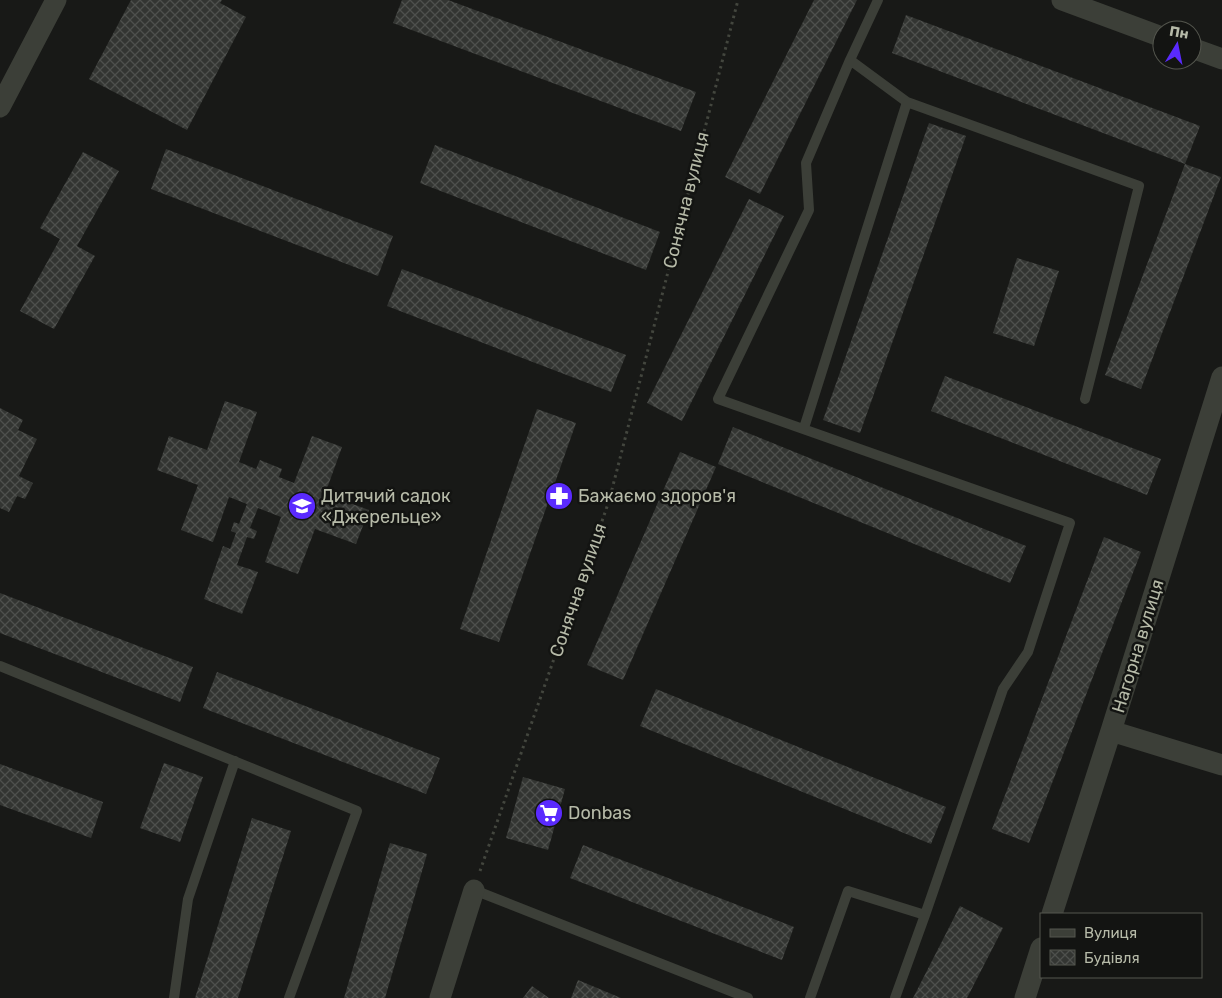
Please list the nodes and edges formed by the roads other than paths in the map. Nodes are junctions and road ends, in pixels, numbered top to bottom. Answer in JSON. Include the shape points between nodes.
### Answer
{"nodes":[{"id":1,"x":56,"y":0,"type":"edge"},
{"id":2,"x":878,"y":0,"type":"edge"},
{"id":3,"x":1062,"y":0,"type":"edge"},
{"id":4,"x":1152,"y":33,"type":"edge"},
{"id":5,"x":1202,"y":52,"type":"edge"},
{"id":6,"x":1222,"y":59,"type":"edge"},
{"id":7,"x":850,"y":60,"type":"junction"},
{"id":8,"x":907,"y":102,"type":"junction"},
{"id":9,"x":0,"y":107,"type":"edge"},
{"id":10,"x":1222,"y":377,"type":"edge"},
{"id":11,"x":1085,"y":399,"type":"dead end"},
{"id":12,"x":804,"y":428,"type":"junction"},
{"id":13,"x":0,"y":666,"type":"edge"},
{"id":14,"x":1111,"y":731,"type":"junction"},
{"id":15,"x":235,"y":761,"type":"junction"},
{"id":16,"x":1222,"y":765,"type":"edge"},
{"id":17,"x":474,"y":890,"type":"joint"},
{"id":18,"x":1052,"y":913,"type":"edge"},
{"id":19,"x":925,"y":915,"type":"junction"},
{"id":20,"x":1040,"y":951,"type":"edge"},
{"id":21,"x":174,"y":998,"type":"edge"},
{"id":22,"x":289,"y":998,"type":"edge"},
{"id":23,"x":440,"y":998,"type":"edge"},
{"id":24,"x":748,"y":998,"type":"edge"},
{"id":25,"x":810,"y":998,"type":"edge"},
{"id":26,"x":895,"y":998,"type":"edge"},
{"id":27,"x":1025,"y":998,"type":"edge"}],
"edges":[{"from":1,"to":9,"type":"street"},
{"from":2,"to":7,"type":"lane"},
{"from":3,"to":4,"type":"street"},
{"from":5,"to":6,"type":"street"},
{"from":7,"to":8,"type":"lane"},
{"from":7,"to":12,"type":"lane","via":[[806,163],[809,210],[718,399]]},
{"from":8,"to":11,"type":"lane","via":[[1139,186]]},
{"from":8,"to":12,"type":"lane"},
{"from":10,"to":14,"type":"street","name":"Нагорна вулиця"},
{"from":12,"to":19,"type":"lane","via":[[1070,522],[1028,652],[1003,689]]},
{"from":13,"to":15,"type":"lane"},
{"from":14,"to":16,"type":"street"},
{"from":14,"to":18,"type":"street","name":"Нагорна вулиця"},
{"from":15,"to":21,"type":"lane","via":[[188,899]]},
{"from":15,"to":22,"type":"lane","via":[[357,811]]},
{"from":17,"to":23,"type":"street"},
{"from":17,"to":24,"type":"lane"},
{"from":19,"to":25,"type":"lane","via":[[848,891]]},
{"from":19,"to":26,"type":"lane"},
{"from":20,"to":27,"type":"street"}]}
